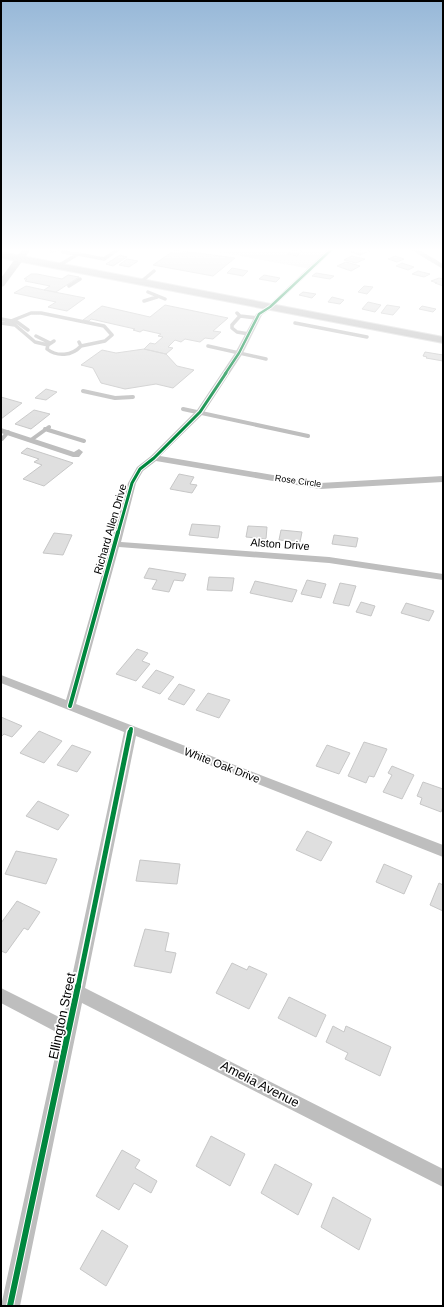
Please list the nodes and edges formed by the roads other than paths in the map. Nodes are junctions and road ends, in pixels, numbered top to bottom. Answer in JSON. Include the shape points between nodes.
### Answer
{"nodes":[{"id":1,"x":265,"y":309,"type":"edge"},
{"id":2,"x":280,"y":309,"type":"edge"},
{"id":3,"x":257,"y":318,"type":"junction"},
{"id":4,"x":1,"y":319,"type":"edge"},
{"id":5,"x":12,"y":321,"type":"junction"},
{"id":6,"x":1,"y":323,"type":"edge"},
{"id":7,"x":6,"y":323,"type":"junction"},
{"id":8,"x":295,"y":323,"type":"dead end"},
{"id":9,"x":28,"y":330,"type":"dead end"},
{"id":10,"x":249,"y":334,"type":"junction"},
{"id":11,"x":36,"y":336,"type":"dead end"},
{"id":12,"x":367,"y":338,"type":"dead end"},
{"id":13,"x":443,"y":340,"type":"edge"},
{"id":14,"x":51,"y":343,"type":"junction"},
{"id":15,"x":208,"y":346,"type":"dead end"},
{"id":16,"x":239,"y":353,"type":"junction"},
{"id":17,"x":266,"y":359,"type":"dead end"},
{"id":18,"x":83,"y":391,"type":"dead end"},
{"id":19,"x":133,"y":397,"type":"dead end"},
{"id":20,"x":183,"y":408,"type":"dead end"},
{"id":21,"x":200,"y":412,"type":"junction"},
{"id":22,"x":4,"y":434,"type":"edge"},
{"id":23,"x":308,"y":436,"type":"dead end"},
{"id":24,"x":31,"y":440,"type":"junction"},
{"id":25,"x":84,"y":441,"type":"dead end"},
{"id":26,"x":79,"y":452,"type":"dead end"},
{"id":27,"x":154,"y":458,"type":"junction"},
{"id":28,"x":443,"y":479,"type":"edge"},
{"id":29,"x":114,"y":544,"type":"junction"},
{"id":30,"x":443,"y":577,"type":"edge"},
{"id":31,"x":1,"y":679,"type":"edge"},
{"id":32,"x":70,"y":706,"type":"junction"},
{"id":33,"x":130,"y":729,"type":"junction"},
{"id":34,"x":443,"y":851,"type":"edge"},
{"id":35,"x":77,"y":992,"type":"junction"},
{"id":36,"x":1,"y":995,"type":"edge"},
{"id":37,"x":69,"y":1030,"type":"junction"},
{"id":38,"x":443,"y":1178,"type":"edge"},
{"id":39,"x":10,"y":1306,"type":"edge"}],
"edges":[{"from":1,"to":3,"type":"street","name":"Richard Allen Drive"},
{"from":2,"to":13,"type":"main road"},
{"from":3,"to":10,"type":"street","name":"Richard Allen Drive"},
{"from":3,"to":10,"type":"lane","via":[[238,314],[232,325],[237,332]]},
{"from":4,"to":5,"type":"lane"},
{"from":5,"to":7,"type":"lane"},
{"from":5,"to":9,"type":"lane"},
{"from":5,"to":14,"type":"lane","via":[[31,313],[41,313],[104,326],[112,335],[106,341],[80,344],[75,352],[60,354],[49,351]]},
{"from":6,"to":7,"type":"lane"},
{"from":7,"to":14,"type":"lane","via":[[15,325],[35,342]]},
{"from":8,"to":12,"type":"lane"},
{"from":10,"to":16,"type":"street","name":"Richard Allen Drive"},
{"from":11,"to":14,"type":"lane"},
{"from":15,"to":16,"type":"lane"},
{"from":16,"to":17,"type":"lane"},
{"from":16,"to":21,"type":"street","name":"Richard Allen Drive"},
{"from":18,"to":19,"type":"lane","via":[[115,398]]},
{"from":20,"to":21,"type":"lane"},
{"from":21,"to":23,"type":"lane"},
{"from":21,"to":27,"type":"street","name":"Richard Allen Drive"},
{"from":22,"to":24,"type":"street"},
{"from":24,"to":25,"type":"lane","via":[[47,428]]},
{"from":24,"to":26,"type":"street","via":[[76,455]]},
{"from":27,"to":28,"type":"street","name":"Rose Circle","via":[[320,486]]},
{"from":27,"to":29,"type":"street","name":"Richard Allen Drive","via":[[140,469],[132,483]]},
{"from":29,"to":30,"type":"street","name":"Alston Drive","via":[[329,560]]},
{"from":29,"to":32,"type":"street","name":"Richard Allen Drive"},
{"from":31,"to":32,"type":"street","name":"White Oak Drive"},
{"from":32,"to":33,"type":"street","name":"White Oak Drive"},
{"from":33,"to":34,"type":"street","name":"White Oak Drive"},
{"from":33,"to":35,"type":"street","name":"Ellington Street"},
{"from":35,"to":37,"type":"street","name":"Ellington Street"},
{"from":35,"to":38,"type":"street","name":"Amelia Avenue"},
{"from":36,"to":37,"type":"street"},
{"from":37,"to":39,"type":"street","name":"Ellington Street"}]}
